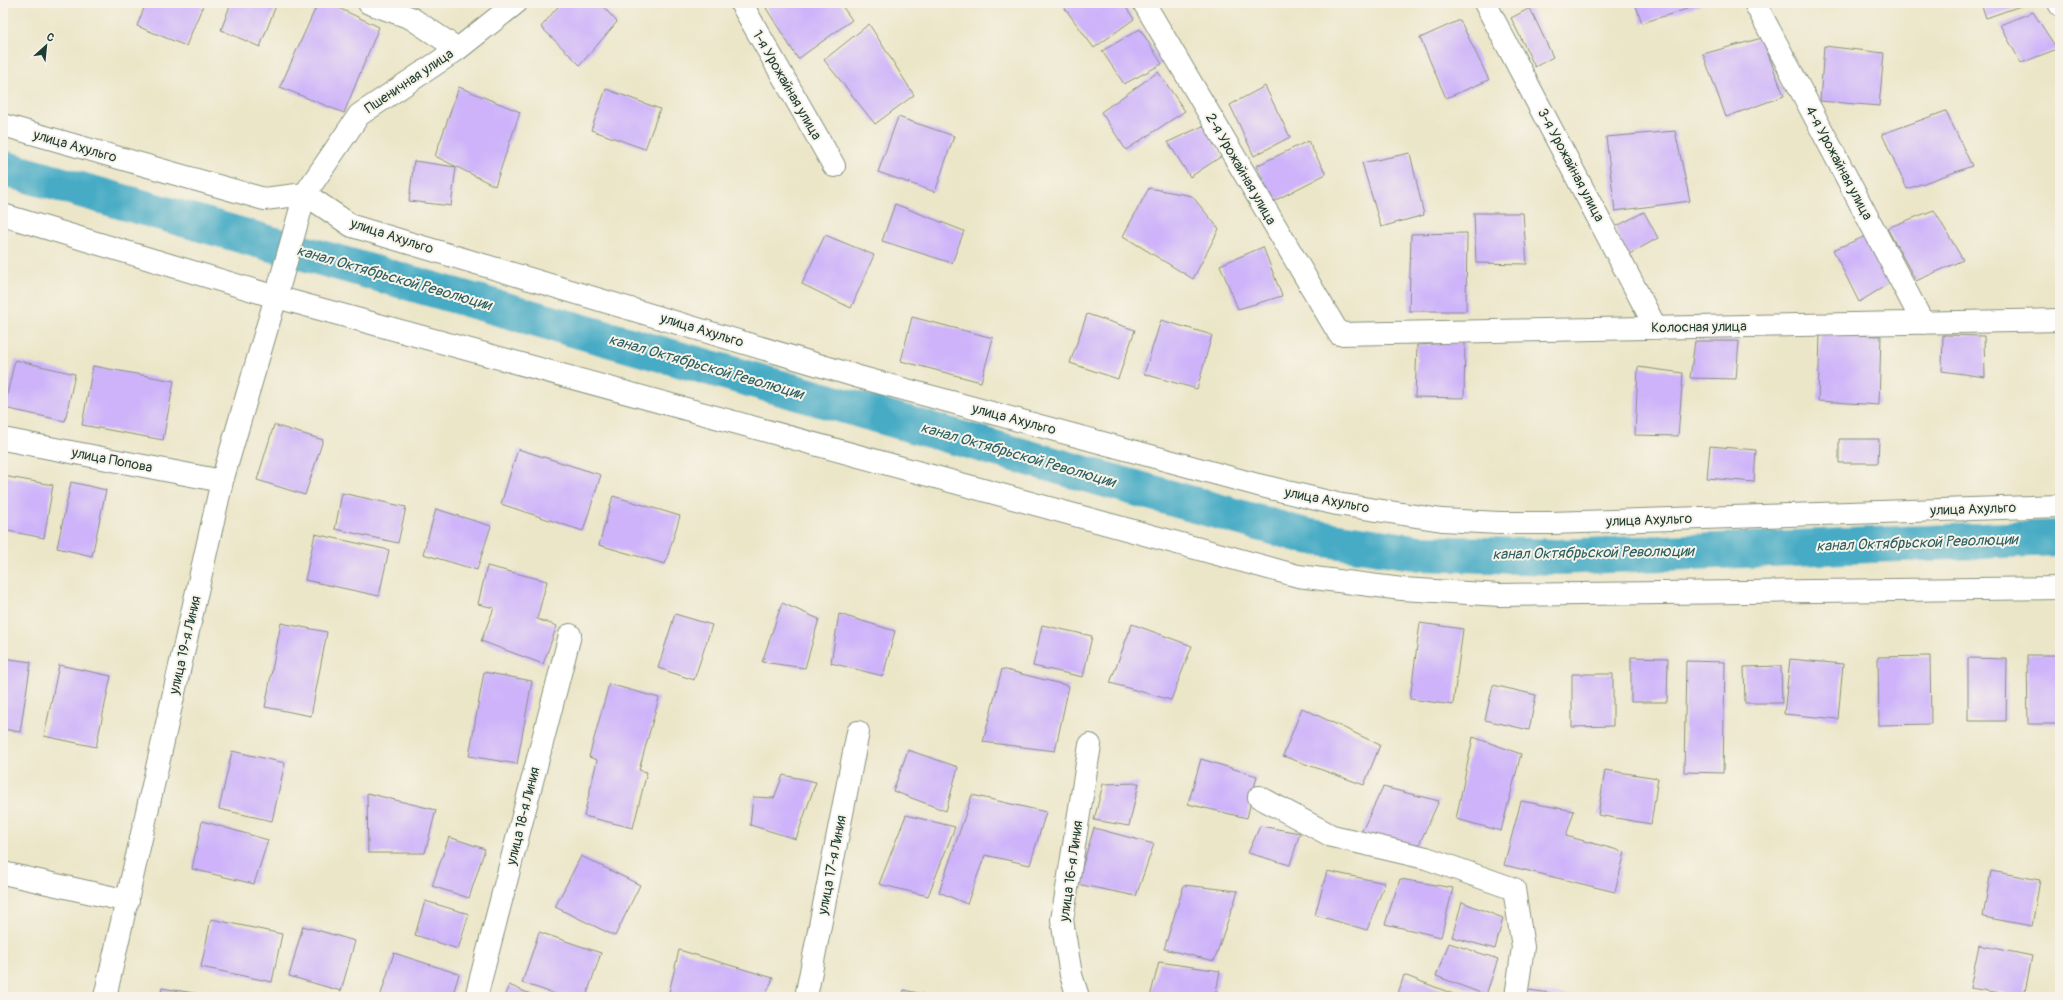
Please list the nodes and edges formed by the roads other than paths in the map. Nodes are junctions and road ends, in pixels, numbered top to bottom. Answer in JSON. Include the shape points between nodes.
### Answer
{"nodes":[{"id":1,"x":369,"y":3,"type":"edge"},
{"id":2,"x":516,"y":3,"type":"edge"},
{"id":3,"x":741,"y":3,"type":"edge"},
{"id":4,"x":1144,"y":3,"type":"edge"},
{"id":5,"x":1485,"y":3,"type":"edge"},
{"id":6,"x":1755,"y":3,"type":"edge"},
{"id":7,"x":458,"y":49,"type":"junction"},
{"id":8,"x":3,"y":125,"type":"edge"},
{"id":9,"x":834,"y":166,"type":"dead end"},
{"id":10,"x":306,"y":194,"type":"junction"},
{"id":11,"x":3,"y":216,"type":"edge"},
{"id":12,"x":276,"y":297,"type":"junction"},
{"id":13,"x":2060,"y":320,"type":"edge"},
{"id":14,"x":1923,"y":323,"type":"junction"},
{"id":15,"x":1656,"y":328,"type":"junction"},
{"id":16,"x":1339,"y":334,"type":"joint"},
{"id":17,"x":3,"y":439,"type":"edge"},
{"id":18,"x":222,"y":482,"type":"junction"},
{"id":19,"x":2060,"y":506,"type":"edge"},
{"id":20,"x":2060,"y":588,"type":"edge"},
{"id":21,"x":570,"y":635,"type":"dead end"},
{"id":22,"x":858,"y":732,"type":"dead end"},
{"id":23,"x":1090,"y":745,"type":"dead end"},
{"id":24,"x":1259,"y":797,"type":"dead end"},
{"id":25,"x":3,"y":873,"type":"edge"},
{"id":26,"x":128,"y":901,"type":"junction"},
{"id":27,"x":105,"y":997,"type":"edge"},
{"id":28,"x":476,"y":997,"type":"edge"},
{"id":29,"x":806,"y":997,"type":"edge"},
{"id":30,"x":1078,"y":997,"type":"edge"},
{"id":31,"x":1516,"y":997,"type":"edge"}],
"edges":[{"from":1,"to":7,"type":"street","via":[[411,18]]},
{"from":2,"to":7,"type":"street","name":"Пшеничная улица"},
{"from":3,"to":9,"type":"street","name":"1-я Урожайная улица"},
{"from":4,"to":16,"type":"street","name":"2-я Урожайная улица"},
{"from":5,"to":15,"type":"street","name":"3-я Урожайная улица"},
{"from":6,"to":14,"type":"street","name":"4-я Урожайная улица"},
{"from":7,"to":10,"type":"street","name":"Пшеничная улица","via":[[358,115]]},
{"from":8,"to":10,"type":"street","name":"улица Ахульго","via":[[264,199]]},
{"from":10,"to":12,"type":"street","name":"Пшеничная улица"},
{"from":10,"to":19,"type":"street","name":"улица Ахульго","via":[[352,226],[859,377],[1337,504],[1442,520],[1499,523]]},
{"from":11,"to":12,"type":"street"},
{"from":12,"to":18,"type":"street","name":"улица 19-я Линия"},
{"from":12,"to":20,"type":"street","via":[[1298,576],[1402,589],[1500,595]]},
{"from":13,"to":14,"type":"street","name":"Колосная улица"},
{"from":14,"to":15,"type":"street","name":"Колосная улица"},
{"from":15,"to":16,"type":"street","name":"Колосная улица"},
{"from":17,"to":18,"type":"street","name":"улица Попова"},
{"from":18,"to":26,"type":"street","name":"улица 19-я Линия"},
{"from":21,"to":28,"type":"street","name":"улица 18-я Линия"},
{"from":22,"to":29,"type":"street","name":"улица 17-я Линия"},
{"from":23,"to":30,"type":"street","name":"улица 16-я Линия","via":[[1062,920],[1071,975]]},
{"from":24,"to":31,"type":"street","via":[[1332,836],[1426,858],[1514,889],[1523,947]]},
{"from":25,"to":26,"type":"street"},
{"from":26,"to":27,"type":"street","name":"улица 19-я Линия"}]}
